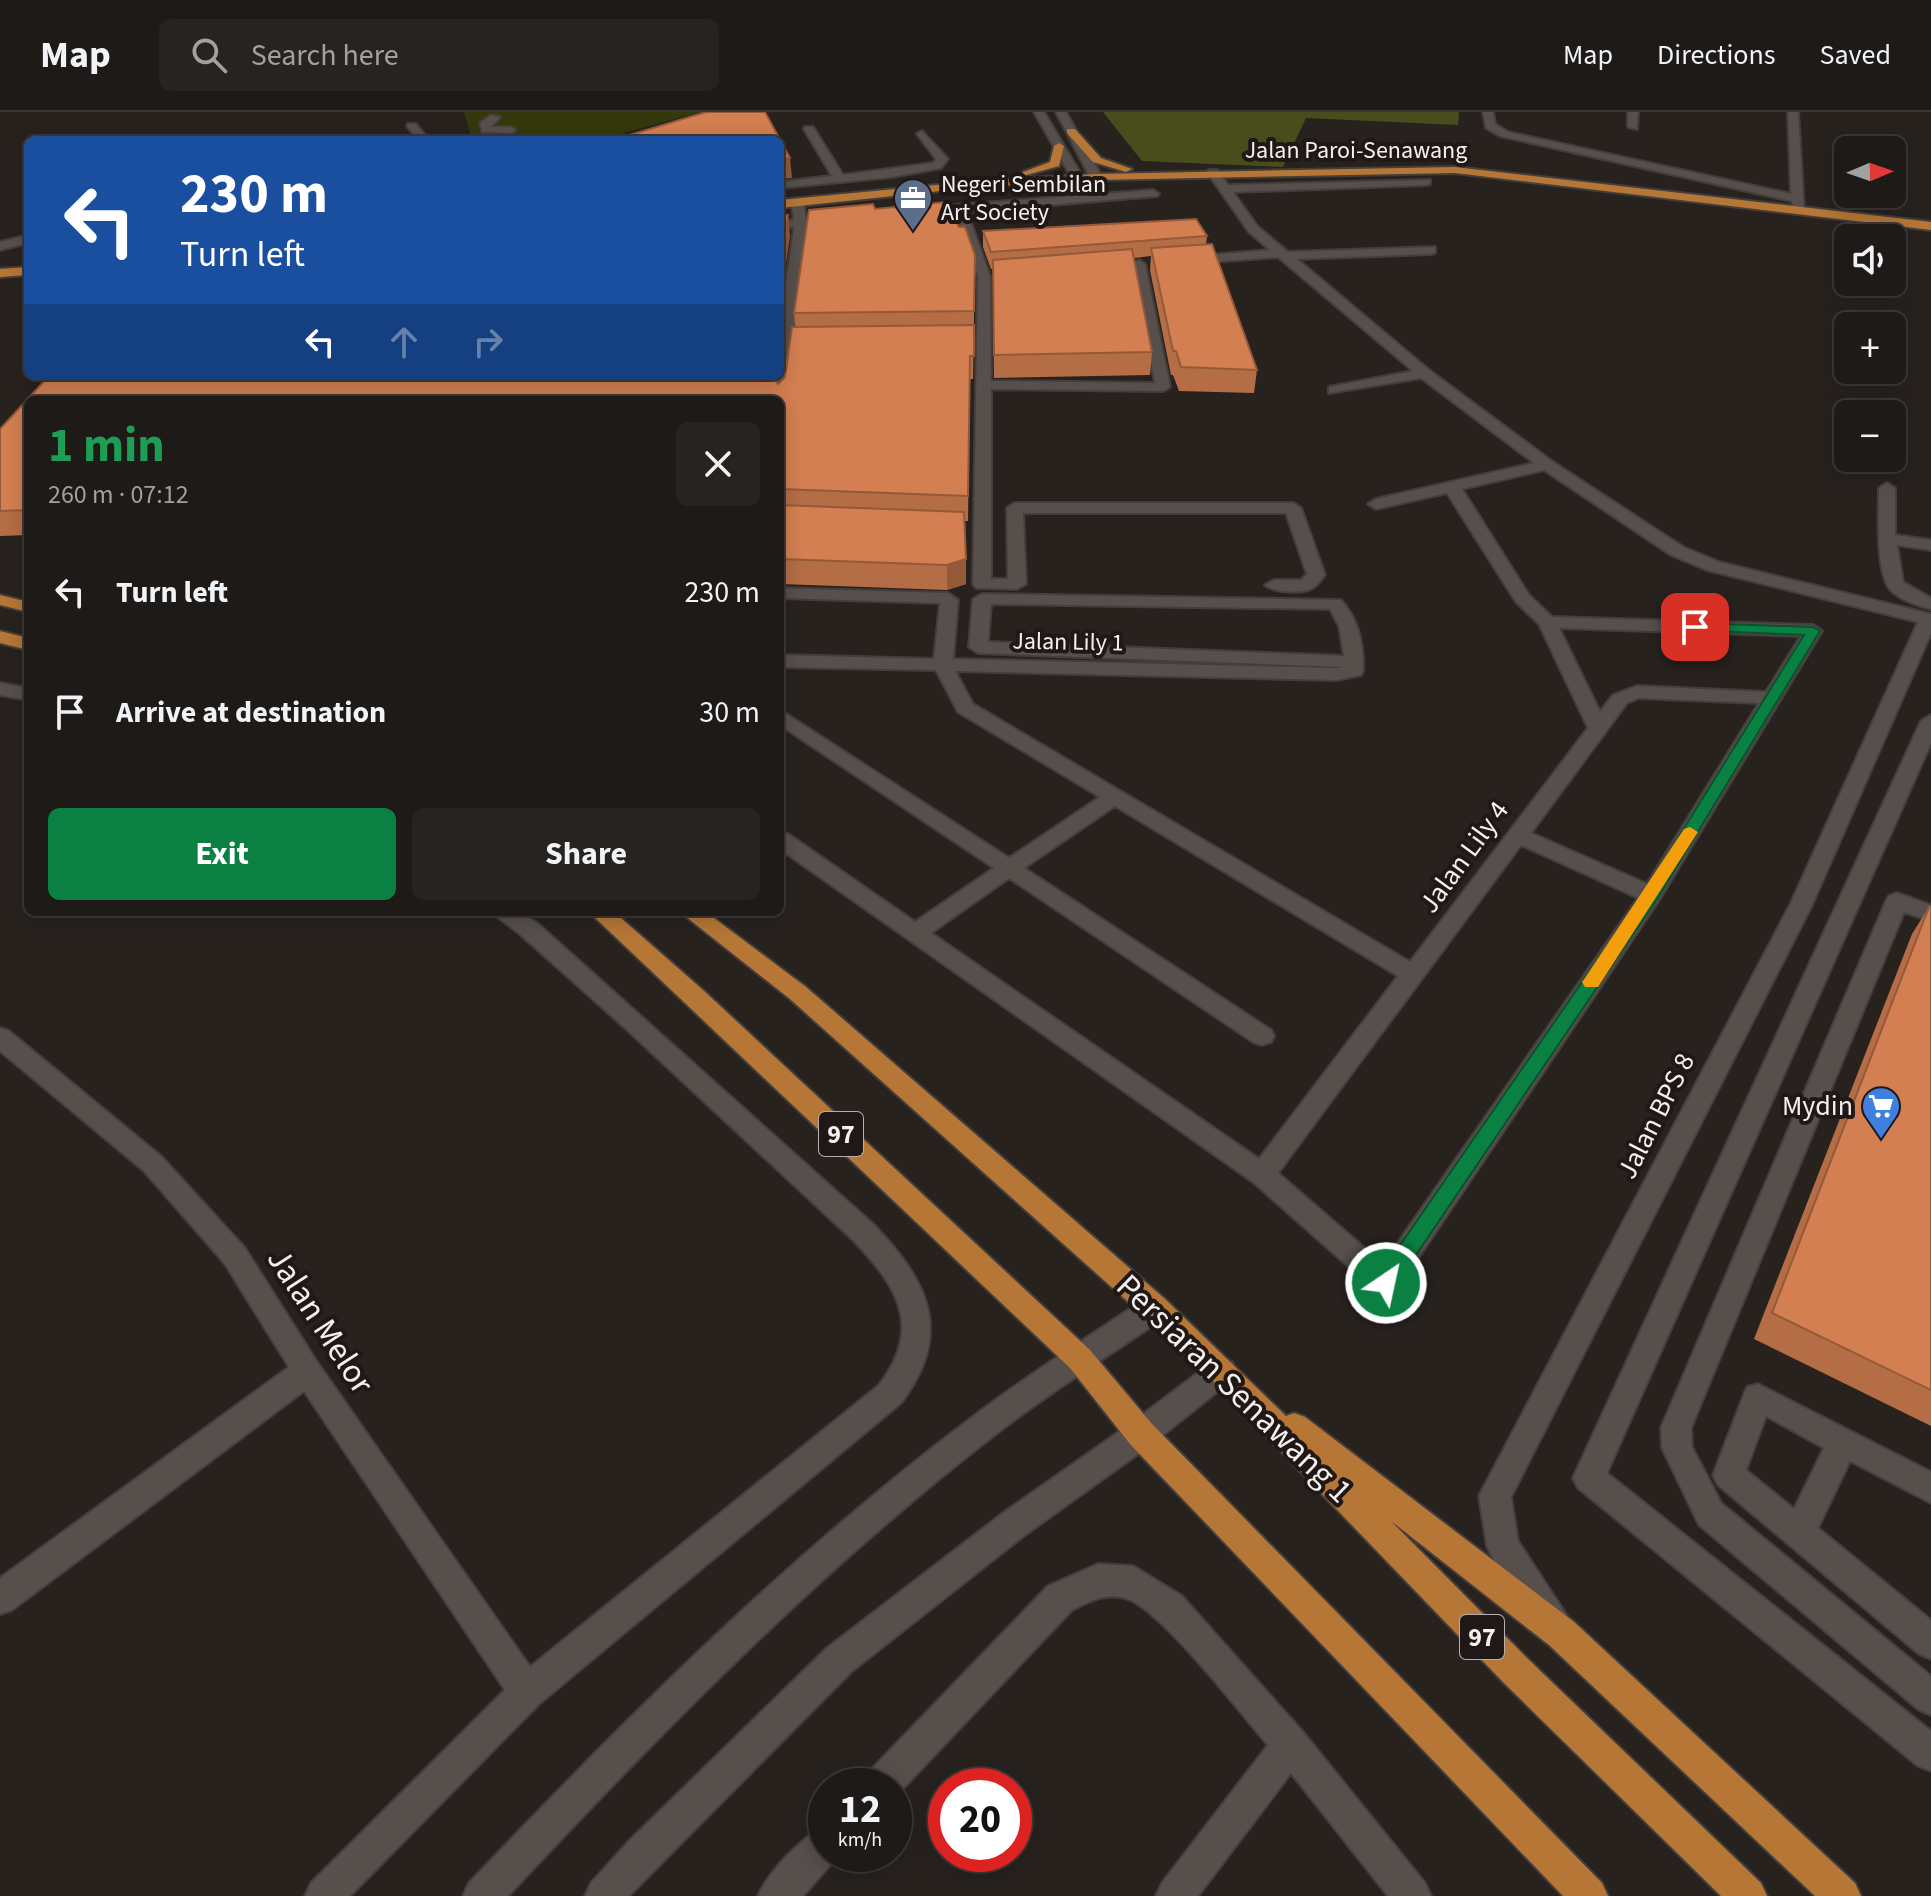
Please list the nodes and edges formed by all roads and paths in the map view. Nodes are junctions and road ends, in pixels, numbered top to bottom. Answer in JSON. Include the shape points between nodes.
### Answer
{"nodes":[{"id":1,"x":1039,"y":112,"type":"edge"},
{"id":2,"x":1061,"y":112,"type":"edge"},
{"id":3,"x":1488,"y":112,"type":"edge"},
{"id":4,"x":1633,"y":112,"type":"edge"},
{"id":5,"x":1793,"y":112,"type":"edge"},
{"id":6,"x":412,"y":126,"type":"dead end"},
{"id":7,"x":1633,"y":127,"type":"dead end"},
{"id":8,"x":809,"y":129,"type":"dead end"},
{"id":9,"x":1071,"y":131,"type":"junction"},
{"id":10,"x":922,"y":134,"type":"dead end"},
{"id":11,"x":421,"y":136,"type":"edge"},
{"id":12,"x":1059,"y":146,"type":"junction"},
{"id":13,"x":1213,"y":172,"type":"junction"},
{"id":14,"x":1238,"y":172,"type":"junction"},
{"id":15,"x":1096,"y":177,"type":"junction"},
{"id":16,"x":1077,"y":178,"type":"junction"},
{"id":17,"x":840,"y":180,"type":"junction"},
{"id":18,"x":1426,"y":182,"type":"dead end"},
{"id":19,"x":784,"y":185,"type":"edge"},
{"id":20,"x":1225,"y":189,"type":"junction"},
{"id":21,"x":906,"y":193,"type":"junction"},
{"id":22,"x":1153,"y":194,"type":"dead end"},
{"id":23,"x":797,"y":202,"type":"junction"},
{"id":24,"x":784,"y":204,"type":"edge"},
{"id":25,"x":1798,"y":205,"type":"junction"},
{"id":26,"x":960,"y":209,"type":"junction"},
{"id":27,"x":928,"y":212,"type":"edge"},
{"id":28,"x":849,"y":219,"type":"edge"},
{"id":29,"x":801,"y":223,"type":"junction"},
{"id":30,"x":784,"y":225,"type":"edge"},
{"id":31,"x":1931,"y":226,"type":"edge"},
{"id":32,"x":24,"y":227,"type":"edge"},
{"id":33,"x":11,"y":228,"type":"dead end"},
{"id":34,"x":24,"y":240,"type":"edge"},
{"id":35,"x":0,"y":246,"type":"edge"},
{"id":36,"x":1431,"y":250,"type":"dead end"},
{"id":37,"x":1281,"y":255,"type":"junction"},
{"id":38,"x":1170,"y":262,"type":"edge"},
{"id":39,"x":1139,"y":264,"type":"edge"},
{"id":40,"x":24,"y":271,"type":"edge"},
{"id":41,"x":0,"y":273,"type":"edge"},
{"id":42,"x":786,"y":304,"type":"edge"},
{"id":43,"x":1424,"y":373,"type":"junction"},
{"id":44,"x":784,"y":377,"type":"edge"},
{"id":45,"x":983,"y":385,"type":"junction"},
{"id":46,"x":1334,"y":390,"type":"dead end"},
{"id":47,"x":1547,"y":465,"type":"junction"},
{"id":48,"x":1452,"y":487,"type":"junction"},
{"id":49,"x":1887,"y":488,"type":"dead end"},
{"id":50,"x":1376,"y":504,"type":"dead end"},
{"id":51,"x":1887,"y":539,"type":"junction"},
{"id":52,"x":1931,"y":545,"type":"edge"},
{"id":53,"x":1017,"y":584,"type":"junction"},
{"id":54,"x":982,"y":591,"type":"junction"},
{"id":55,"x":784,"y":593,"type":"edge"},
{"id":56,"x":0,"y":600,"type":"edge"},
{"id":57,"x":24,"y":606,"type":"edge"},
{"id":58,"x":1930,"y":614,"type":"edge"},
{"id":59,"x":1547,"y":622,"type":"junction"},
{"id":60,"x":0,"y":637,"type":"edge"},
{"id":61,"x":24,"y":643,"type":"edge"},
{"id":62,"x":784,"y":661,"type":"edge"},
{"id":63,"x":943,"y":666,"type":"junction"},
{"id":64,"x":1354,"y":667,"type":"junction"},
{"id":65,"x":0,"y":689,"type":"edge"},
{"id":66,"x":24,"y":693,"type":"edge"},
{"id":67,"x":1773,"y":698,"type":"junction"},
{"id":68,"x":784,"y":719,"type":"edge"},
{"id":69,"x":1931,"y":721,"type":"edge"},
{"id":70,"x":1598,"y":728,"type":"junction"},
{"id":71,"x":1113,"y":798,"type":"junction"},
{"id":72,"x":1517,"y":835,"type":"junction"},
{"id":73,"x":784,"y":842,"type":"edge"},
{"id":74,"x":1009,"y":868,"type":"junction"},
{"id":75,"x":1651,"y":895,"type":"junction"},
{"id":76,"x":1931,"y":913,"type":"edge"},
{"id":77,"x":508,"y":916,"type":"edge"},
{"id":78,"x":605,"y":916,"type":"edge"},
{"id":79,"x":696,"y":916,"type":"edge"},
{"id":80,"x":914,"y":933,"type":"junction"},
{"id":81,"x":1414,"y":975,"type":"junction"},
{"id":82,"x":1262,"y":1036,"type":"dead end"},
{"id":83,"x":0,"y":1037,"type":"edge"},
{"id":84,"x":1262,"y":1175,"type":"junction"},
{"id":85,"x":1155,"y":1308,"type":"junction"},
{"id":86,"x":1080,"y":1359,"type":"junction"},
{"id":87,"x":307,"y":1371,"type":"junction"},
{"id":88,"x":1222,"y":1371,"type":"junction"},
{"id":89,"x":1141,"y":1434,"type":"junction"},
{"id":90,"x":1843,"y":1442,"type":"junction"},
{"id":91,"x":1931,"y":1488,"type":"edge"},
{"id":92,"x":1799,"y":1533,"type":"junction"},
{"id":93,"x":0,"y":1598,"type":"edge"},
{"id":94,"x":1561,"y":1633,"type":"junction"},
{"id":95,"x":1931,"y":1642,"type":"edge"},
{"id":96,"x":527,"y":1692,"type":"junction"},
{"id":97,"x":1931,"y":1698,"type":"edge"},
{"id":98,"x":1291,"y":1744,"type":"junction"},
{"id":99,"x":1931,"y":1753,"type":"edge"},
{"id":100,"x":898,"y":1768,"type":"edge"},
{"id":101,"x":808,"y":1863,"type":"edge"},
{"id":102,"x":324,"y":1896,"type":"edge"},
{"id":103,"x":482,"y":1896,"type":"edge"},
{"id":104,"x":604,"y":1896,"type":"edge"},
{"id":105,"x":777,"y":1896,"type":"edge"},
{"id":106,"x":1175,"y":1896,"type":"edge"},
{"id":107,"x":1412,"y":1896,"type":"edge"},
{"id":108,"x":1589,"y":1896,"type":"edge"},
{"id":109,"x":1748,"y":1896,"type":"edge"},
{"id":110,"x":1842,"y":1896,"type":"edge"}],
"edges":[{"from":1,"to":12,"type":"street"},
{"from":2,"to":9,"type":"street"},
{"from":3,"to":25,"type":"street","via":[[1490,126],[1504,134]]},
{"from":4,"to":7,"type":"street"},
{"from":5,"to":25,"type":"street"},
{"from":6,"to":11,"type":"street"},
{"from":8,"to":17,"type":"street"},
{"from":9,"to":14,"type":"main road","via":[[1107,164],[1154,171]]},
{"from":9,"to":15,"type":"street"},
{"from":10,"to":17,"type":"street","via":[[942,159],[937,166]]},
{"from":12,"to":16,"type":"street"},
{"from":12,"to":21,"type":"main road","via":[[1055,164],[1043,171]]},
{"from":13,"to":14,"type":"main road","name":"Jalan Paroi-Senawang"},
{"from":13,"to":15,"type":"main road","name":"Jalan Paroi-Senawang"},
{"from":13,"to":20,"type":"street"},
{"from":14,"to":25,"type":"main road","name":"Jalan Paroi-Senawang","via":[[1489,173]]},
{"from":15,"to":16,"type":"main road","name":"Jalan Paroi-Senawang"},
{"from":16,"to":21,"type":"main road","name":"Jalan Paroi-Senawang"},
{"from":17,"to":19,"type":"street"},
{"from":18,"to":20,"type":"street"},
{"from":20,"to":37,"type":"street","via":[[1253,229]]},
{"from":21,"to":23,"type":"main road","name":"Jalan Paroi-Senawang"},
{"from":22,"to":26,"type":"street"},
{"from":23,"to":24,"type":"main road","name":"Jalan Paroi-Senawang"},
{"from":23,"to":29,"type":"street"},
{"from":25,"to":31,"type":"main road","name":"Jalan Paroi-Senawang"},
{"from":26,"to":27,"type":"street"},
{"from":26,"to":45,"type":"street","via":[[992,275],[976,342]]},
{"from":28,"to":29,"type":"street"},
{"from":29,"to":30,"type":"street"},
{"from":29,"to":42,"type":"street"},
{"from":32,"to":33,"type":"street"},
{"from":34,"to":35,"type":"street"},
{"from":36,"to":37,"type":"street"},
{"from":37,"to":38,"type":"street"},
{"from":37,"to":43,"type":"street"},
{"from":39,"to":45,"type":"street","via":[[1163,387]]},
{"from":40,"to":41,"type":"main road"},
{"from":42,"to":44,"type":"street","via":[[794,343]]},
{"from":43,"to":46,"type":"street"},
{"from":43,"to":47,"type":"street"},
{"from":45,"to":54,"type":"street","via":[[975,529]]},
{"from":47,"to":48,"type":"street"},
{"from":47,"to":58,"type":"street","via":[[1695,561]]},
{"from":48,"to":50,"type":"street"},
{"from":48,"to":59,"type":"street","via":[[1522,598]]},
{"from":49,"to":51,"type":"street"},
{"from":51,"to":52,"type":"street"},
{"from":51,"to":58,"type":"street","via":[[1895,584]]},
{"from":53,"to":53,"type":"street","via":[[1306,585],[1316,575],[1293,508],[1015,508]]},
{"from":53,"to":54,"type":"street"},
{"from":54,"to":64,"type":"street","via":[[1335,604],[1344,612]]},
{"from":54,"to":64,"type":"street","via":[[978,647]]},
{"from":55,"to":63,"type":"street","via":[[949,600]]},
{"from":56,"to":57,"type":"main road"},
{"from":58,"to":94,"type":"street","name":"Jalan BPS 8","via":[[1801,905],[1495,1496],[1503,1546]]},
{"from":59,"to":67,"type":"street","via":[[1813,631]]},
{"from":59,"to":70,"type":"street"},
{"from":60,"to":61,"type":"main road"},
{"from":62,"to":63,"type":"street","name":"Jalan Lily 1"},
{"from":63,"to":64,"type":"street","name":"Jalan Lily 1","via":[[1337,674]]},
{"from":63,"to":71,"type":"street","via":[[965,708]]},
{"from":65,"to":66,"type":"street"},
{"from":67,"to":70,"type":"street","name":"Jalan Lily 4","via":[[1637,692],[1620,699]]},
{"from":67,"to":75,"type":"street"},
{"from":68,"to":74,"type":"street"},
{"from":69,"to":99,"type":"street","via":[[1589,1478]]},
{"from":70,"to":72,"type":"street","name":"Jalan Lily 4"},
{"from":71,"to":74,"type":"street"},
{"from":71,"to":81,"type":"street"},
{"from":72,"to":75,"type":"street"},
{"from":72,"to":81,"type":"street","name":"Jalan Lily 4"},
{"from":73,"to":80,"type":"street"},
{"from":74,"to":80,"type":"street"},
{"from":74,"to":82,"type":"street"},
{"from":75,"to":84,"type":"street","via":[[1386,1283]]},
{"from":76,"to":97,"type":"street","via":[[1897,901],[1676,1428],[1677,1448],[1710,1514]]},
{"from":77,"to":96,"type":"street","via":[[709,1089],[877,1247],[909,1291],[918,1331],[908,1372],[890,1394]]},
{"from":78,"to":86,"type":"main road","number":"97"},
{"from":79,"to":85,"type":"main road","name":"Persiaran Senawang 1","number":"97","via":[[798,993]]},
{"from":80,"to":84,"type":"street"},
{"from":81,"to":84,"type":"street","name":"Jalan Lily 4"},
{"from":83,"to":87,"type":"street","name":"Jalan Melor","via":[[153,1164],[235,1256]]},
{"from":85,"to":86,"type":"street"},
{"from":85,"to":88,"type":"main road","name":"Persiaran Senawang 1","number":"97"},
{"from":86,"to":89,"type":"main road","number":"97"},
{"from":86,"to":103,"type":"street","via":[[964,1441],[803,1578],[589,1781]]},
{"from":87,"to":93,"type":"street"},
{"from":87,"to":96,"type":"street","name":"Jalan Melor"},
{"from":88,"to":89,"type":"street"},
{"from":88,"to":94,"type":"main road"},
{"from":88,"to":109,"type":"main road","name":"Persiaran Senawang 1","number":"97","via":[[1517,1672]]},
{"from":89,"to":104,"type":"street","via":[[1014,1524],[839,1660]]},
{"from":89,"to":108,"type":"main road","number":"97"},
{"from":90,"to":91,"type":"street"},
{"from":90,"to":92,"type":"street"},
{"from":90,"to":92,"type":"street","via":[[1758,1397],[1729,1475]]},
{"from":92,"to":95,"type":"street"},
{"from":94,"to":110,"type":"main road"},
{"from":96,"to":102,"type":"street"},
{"from":98,"to":100,"type":"street","via":[[1170,1608],[1133,1582],[1098,1580],[1060,1598]]},
{"from":98,"to":106,"type":"street"},
{"from":98,"to":107,"type":"street"},
{"from":101,"to":105,"type":"street"}]}
